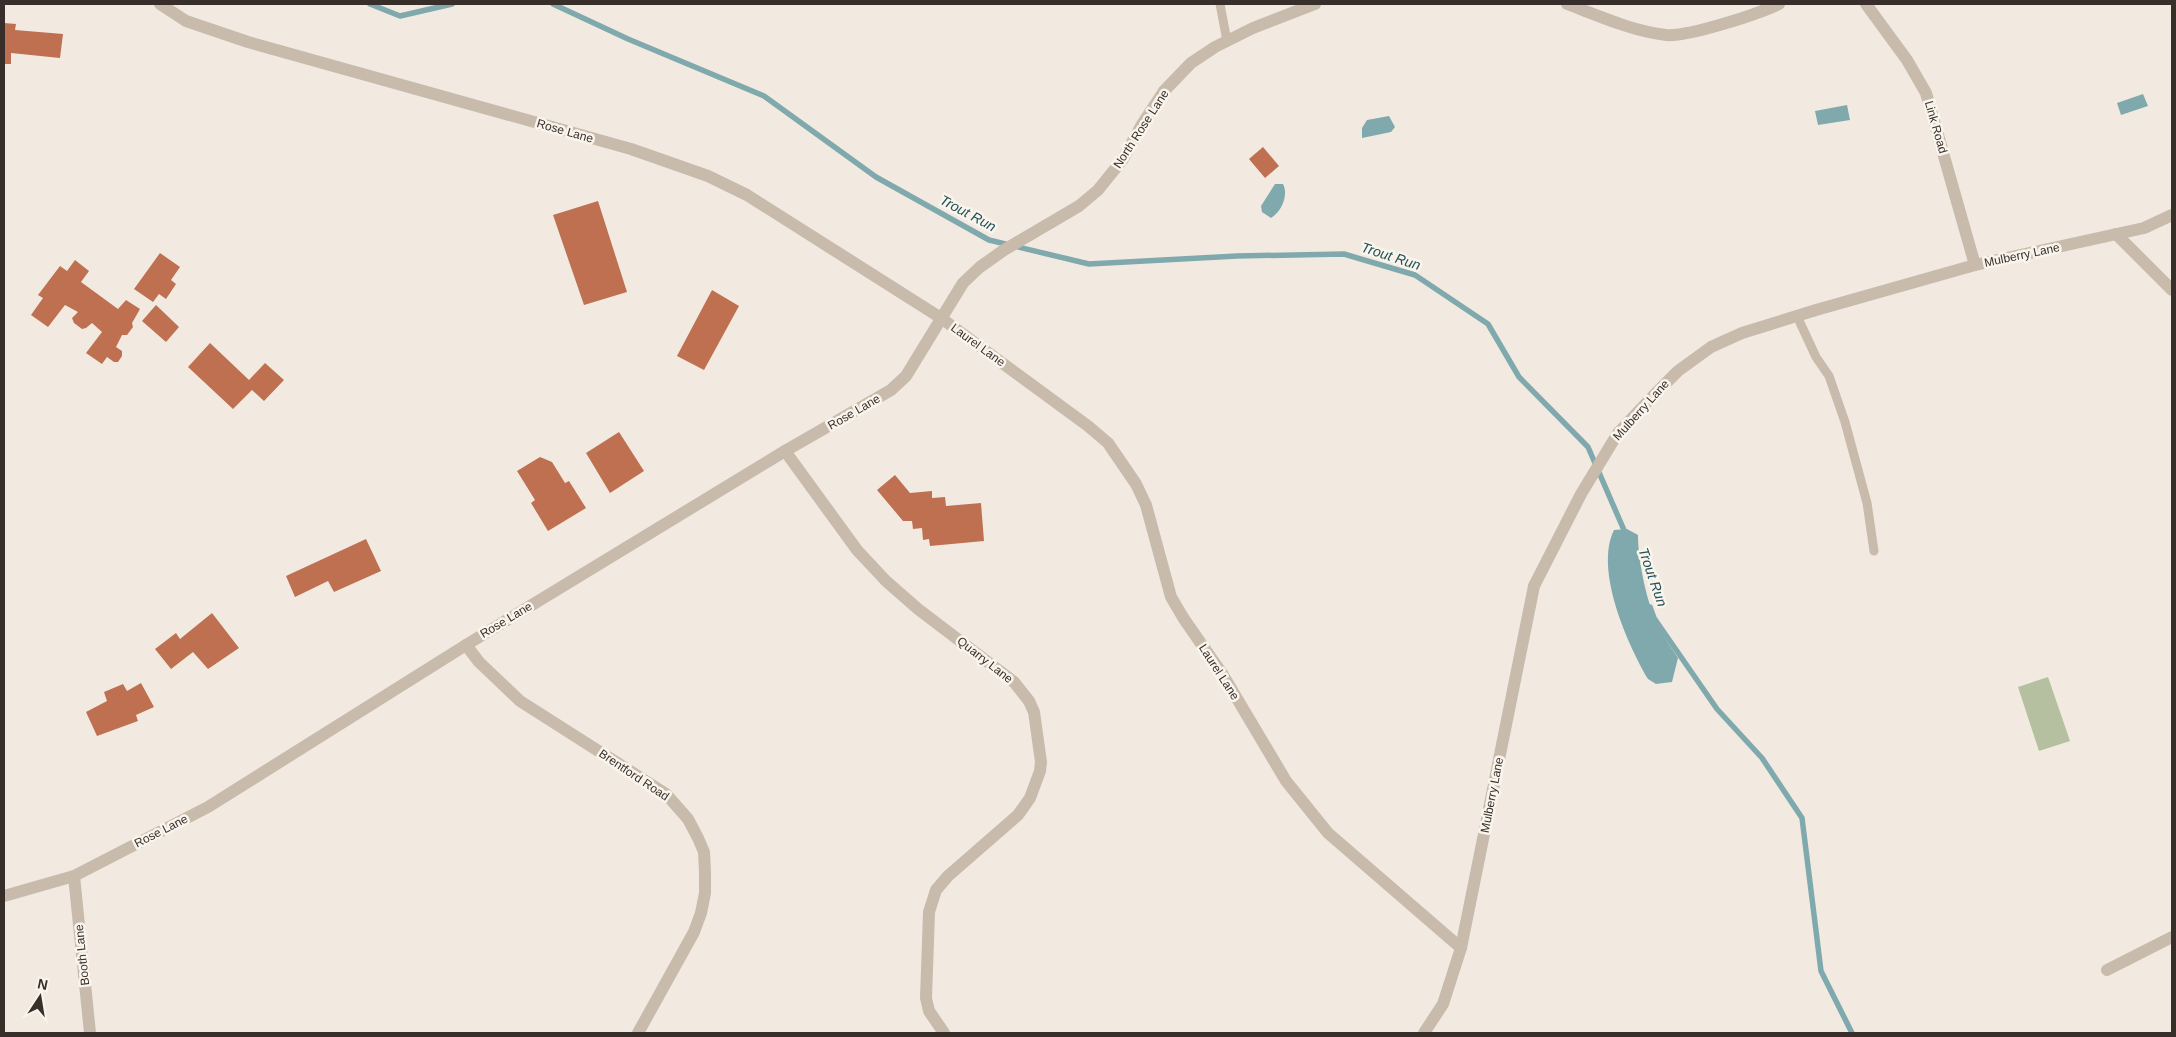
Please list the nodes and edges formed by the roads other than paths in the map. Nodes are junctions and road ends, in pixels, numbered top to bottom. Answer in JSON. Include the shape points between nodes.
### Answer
{"nodes":[{"id":1,"x":160,"y":4,"type":"edge"},
{"id":2,"x":1220,"y":4,"type":"edge"},
{"id":3,"x":1314,"y":4,"type":"edge"},
{"id":4,"x":1567,"y":4,"type":"edge"},
{"id":5,"x":1779,"y":4,"type":"edge"},
{"id":6,"x":1866,"y":4,"type":"edge"},
{"id":7,"x":1227,"y":41,"type":"junction"},
{"id":8,"x":2172,"y":215,"type":"edge"},
{"id":9,"x":2116,"y":234,"type":"junction"},
{"id":10,"x":1975,"y":265,"type":"junction"},
{"id":11,"x":2172,"y":290,"type":"edge"},
{"id":12,"x":1798,"y":316,"type":"junction"},
{"id":13,"x":942,"y":318,"type":"junction"},
{"id":14,"x":785,"y":451,"type":"junction"},
{"id":15,"x":1874,"y":551,"type":"dead end"},
{"id":16,"x":466,"y":645,"type":"junction"},
{"id":17,"x":74,"y":876,"type":"junction"},
{"id":18,"x":4,"y":896,"type":"edge"},
{"id":19,"x":2172,"y":937,"type":"edge"},
{"id":20,"x":1461,"y":948,"type":"junction"},
{"id":21,"x":2107,"y":970,"type":"dead end"},
{"id":22,"x":90,"y":1033,"type":"edge"},
{"id":23,"x":638,"y":1033,"type":"edge"},
{"id":24,"x":944,"y":1033,"type":"edge"},
{"id":25,"x":1424,"y":1033,"type":"edge"}],
"edges":[{"from":1,"to":13,"type":"street","name":"Rose Lane","via":[[186,21],[248,42],[631,149],[708,176],[747,195]]},
{"from":2,"to":7,"type":"lane"},
{"from":3,"to":7,"type":"street","name":"North Rose Lane"},
{"from":4,"to":5,"type":"street","via":[[1643,31],[1668,35],[1738,19]]},
{"from":6,"to":10,"type":"street","name":"Link Road","via":[[1907,60],[1926,93]]},
{"from":7,"to":13,"type":"street","name":"North Rose Lane","via":[[1191,63],[1164,91],[1123,159],[1098,190],[1079,206],[980,267],[963,283]]},
{"from":8,"to":9,"type":"street","name":"Mulberry Lane","via":[[2144,228]]},
{"from":9,"to":10,"type":"street","name":"Mulberry Lane"},
{"from":9,"to":11,"type":"street"},
{"from":10,"to":12,"type":"street","name":"Mulberry Lane"},
{"from":12,"to":15,"type":"lane","via":[[1816,357],[1829,376],[1845,422],[1867,503]]},
{"from":12,"to":20,"type":"street","name":"Mulberry Lane","via":[[1742,333],[1710,347],[1678,371],[1618,433],[1591,477],[1534,586]]},
{"from":13,"to":14,"type":"street","name":"Rose Lane","via":[[906,376],[892,390]]},
{"from":13,"to":20,"type":"street","name":"Laurel Lane","via":[[1108,444],[1136,484],[1146,505],[1171,597],[1224,675],[1286,781],[1334,839]]},
{"from":14,"to":16,"type":"street","name":"Rose Lane"},
{"from":14,"to":24,"type":"street","name":"Quarry Lane","via":[[858,550],[886,581],[1014,682],[1034,712],[1041,762],[1030,798],[1018,815],[948,876],[936,890],[932,901],[926,998],[929,1011]]},
{"from":16,"to":17,"type":"street","name":"Rose Lane","via":[[208,807]]},
{"from":16,"to":23,"type":"street","name":"Brentford Road","via":[[520,701],[666,794],[688,819],[698,838],[704,852],[706,893],[701,913],[694,932]]},
{"from":17,"to":18,"type":"street","name":"Rose Lane"},
{"from":17,"to":22,"type":"street","name":"Booth Lane"},
{"from":19,"to":21,"type":"street"},
{"from":20,"to":25,"type":"street","via":[[1443,1004]]}]}
